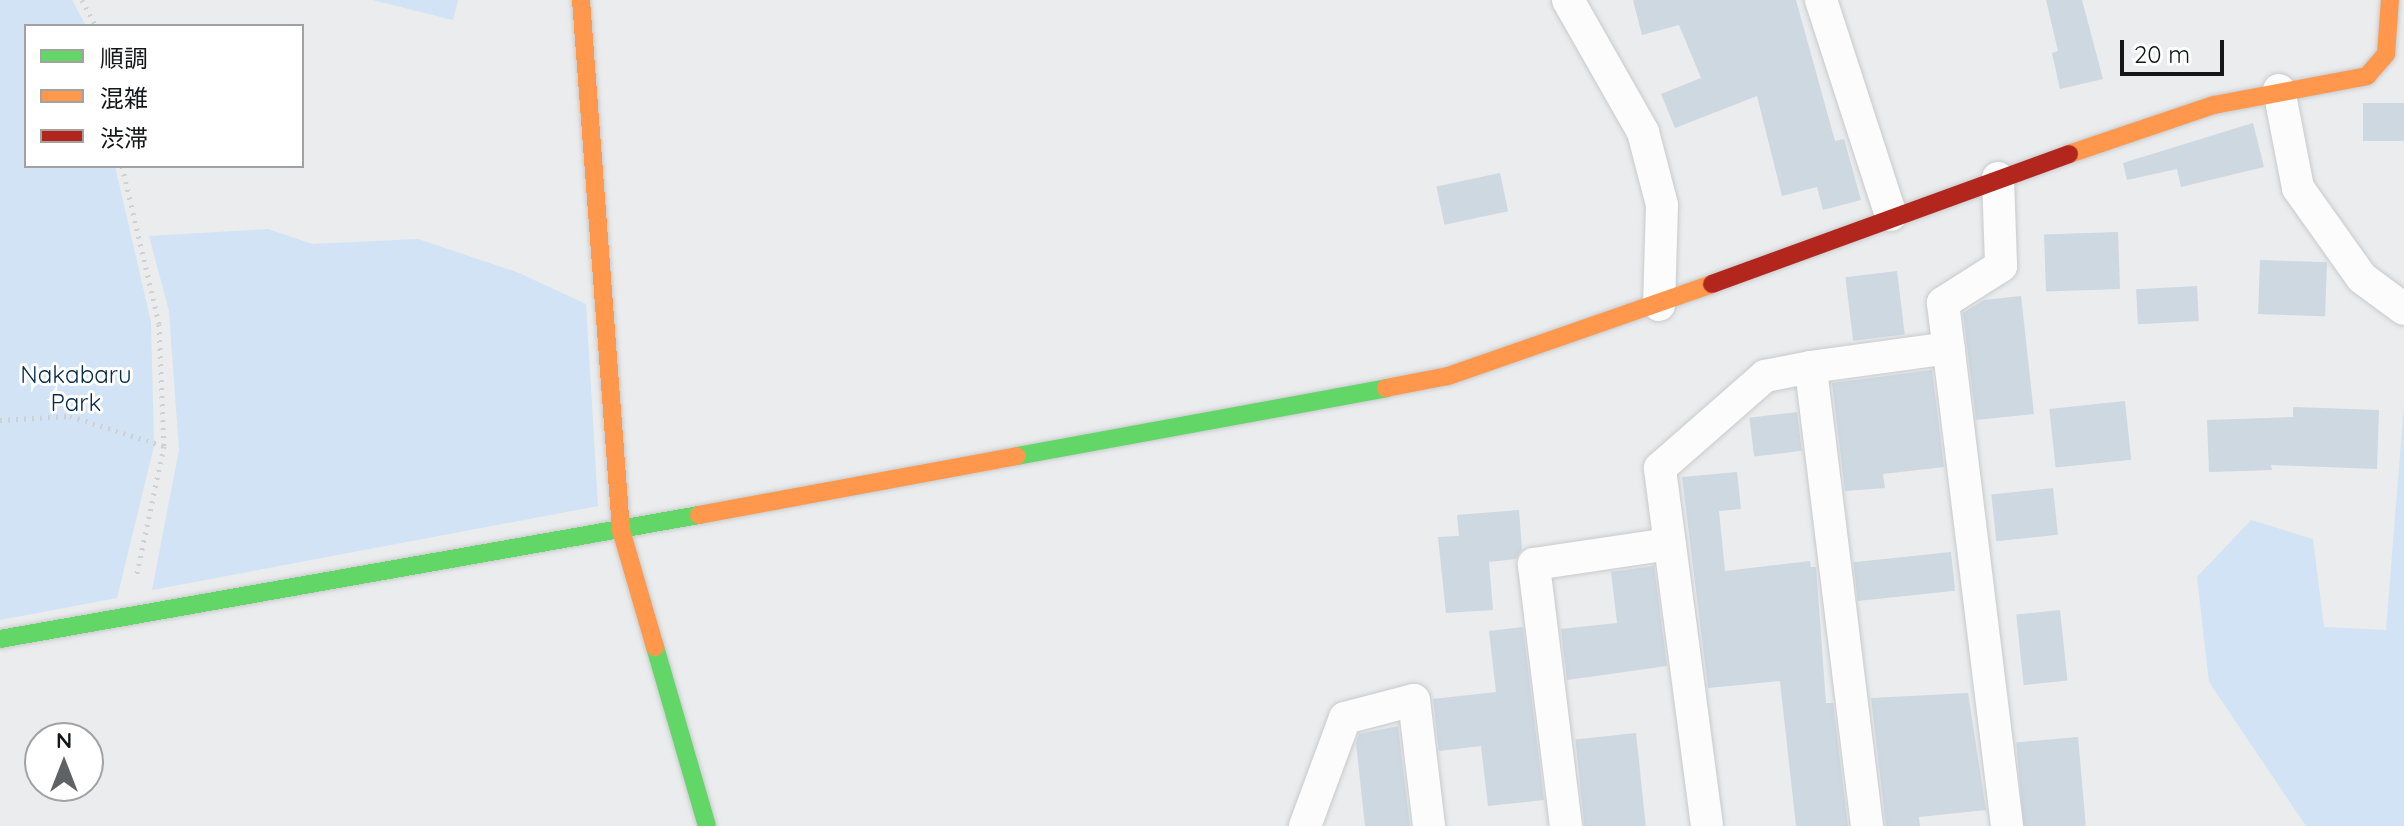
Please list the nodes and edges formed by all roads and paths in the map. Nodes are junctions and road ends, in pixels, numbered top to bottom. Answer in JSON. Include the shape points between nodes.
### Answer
{"nodes":[{"id":1,"x":82,"y":0,"type":"edge"},
{"id":2,"x":581,"y":0,"type":"edge"},
{"id":3,"x":1568,"y":0,"type":"edge"},
{"id":4,"x":1821,"y":0,"type":"edge"},
{"id":5,"x":2390,"y":0,"type":"edge"},
{"id":6,"x":95,"y":24,"type":"edge"},
{"id":7,"x":2279,"y":90,"type":"junction"},
{"id":8,"x":122,"y":168,"type":"edge"},
{"id":9,"x":1998,"y":178,"type":"junction"},
{"id":10,"x":1891,"y":215,"type":"junction"},
{"id":11,"x":1659,"y":305,"type":"junction"},
{"id":12,"x":2404,"y":309,"type":"edge"},
{"id":13,"x":1949,"y":348,"type":"junction"},
{"id":14,"x":1811,"y":367,"type":"junction"},
{"id":15,"x":0,"y":420,"type":"edge"},
{"id":16,"x":164,"y":446,"type":"junction"},
{"id":17,"x":621,"y":530,"type":"junction"},
{"id":18,"x":1670,"y":544,"type":"junction"},
{"id":19,"x":125,"y":613,"type":"junction"},
{"id":20,"x":0,"y":639,"type":"edge"},
{"id":21,"x":707,"y":826,"type":"edge"},
{"id":22,"x":1305,"y":826,"type":"edge"},
{"id":23,"x":1429,"y":826,"type":"edge"},
{"id":24,"x":1566,"y":826,"type":"edge"},
{"id":25,"x":1707,"y":826,"type":"edge"},
{"id":26,"x":1867,"y":826,"type":"edge"},
{"id":27,"x":2007,"y":826,"type":"edge"}],
"edges":[{"from":1,"to":6,"type":"path"},
{"from":2,"to":17,"type":"street"},
{"from":3,"to":11,"type":"street","via":[[1643,132],[1662,205]]},
{"from":4,"to":10,"type":"street"},
{"from":5,"to":7,"type":"street","via":[[2386,54],[2367,76]]},
{"from":7,"to":9,"type":"street","via":[[2214,105]]},
{"from":7,"to":12,"type":"street","via":[[2298,188],[2362,278]]},
{"from":8,"to":16,"type":"path","via":[[159,324]]},
{"from":9,"to":10,"type":"street"},
{"from":9,"to":13,"type":"street","via":[[2001,266],[1943,303]]},
{"from":10,"to":11,"type":"street"},
{"from":11,"to":17,"type":"street","via":[[1448,376]]},
{"from":13,"to":14,"type":"street"},
{"from":13,"to":27,"type":"street"},
{"from":14,"to":18,"type":"street","via":[[1765,376],[1660,468]]},
{"from":14,"to":26,"type":"street"},
{"from":15,"to":16,"type":"path","via":[[70,416]]},
{"from":16,"to":19,"type":"path"},
{"from":17,"to":19,"type":"street"},
{"from":17,"to":21,"type":"street"},
{"from":18,"to":24,"type":"street","via":[[1534,564]]},
{"from":18,"to":25,"type":"street"},
{"from":19,"to":20,"type":"street"},
{"from":22,"to":23,"type":"street","via":[[1345,718],[1414,700]]}]}
